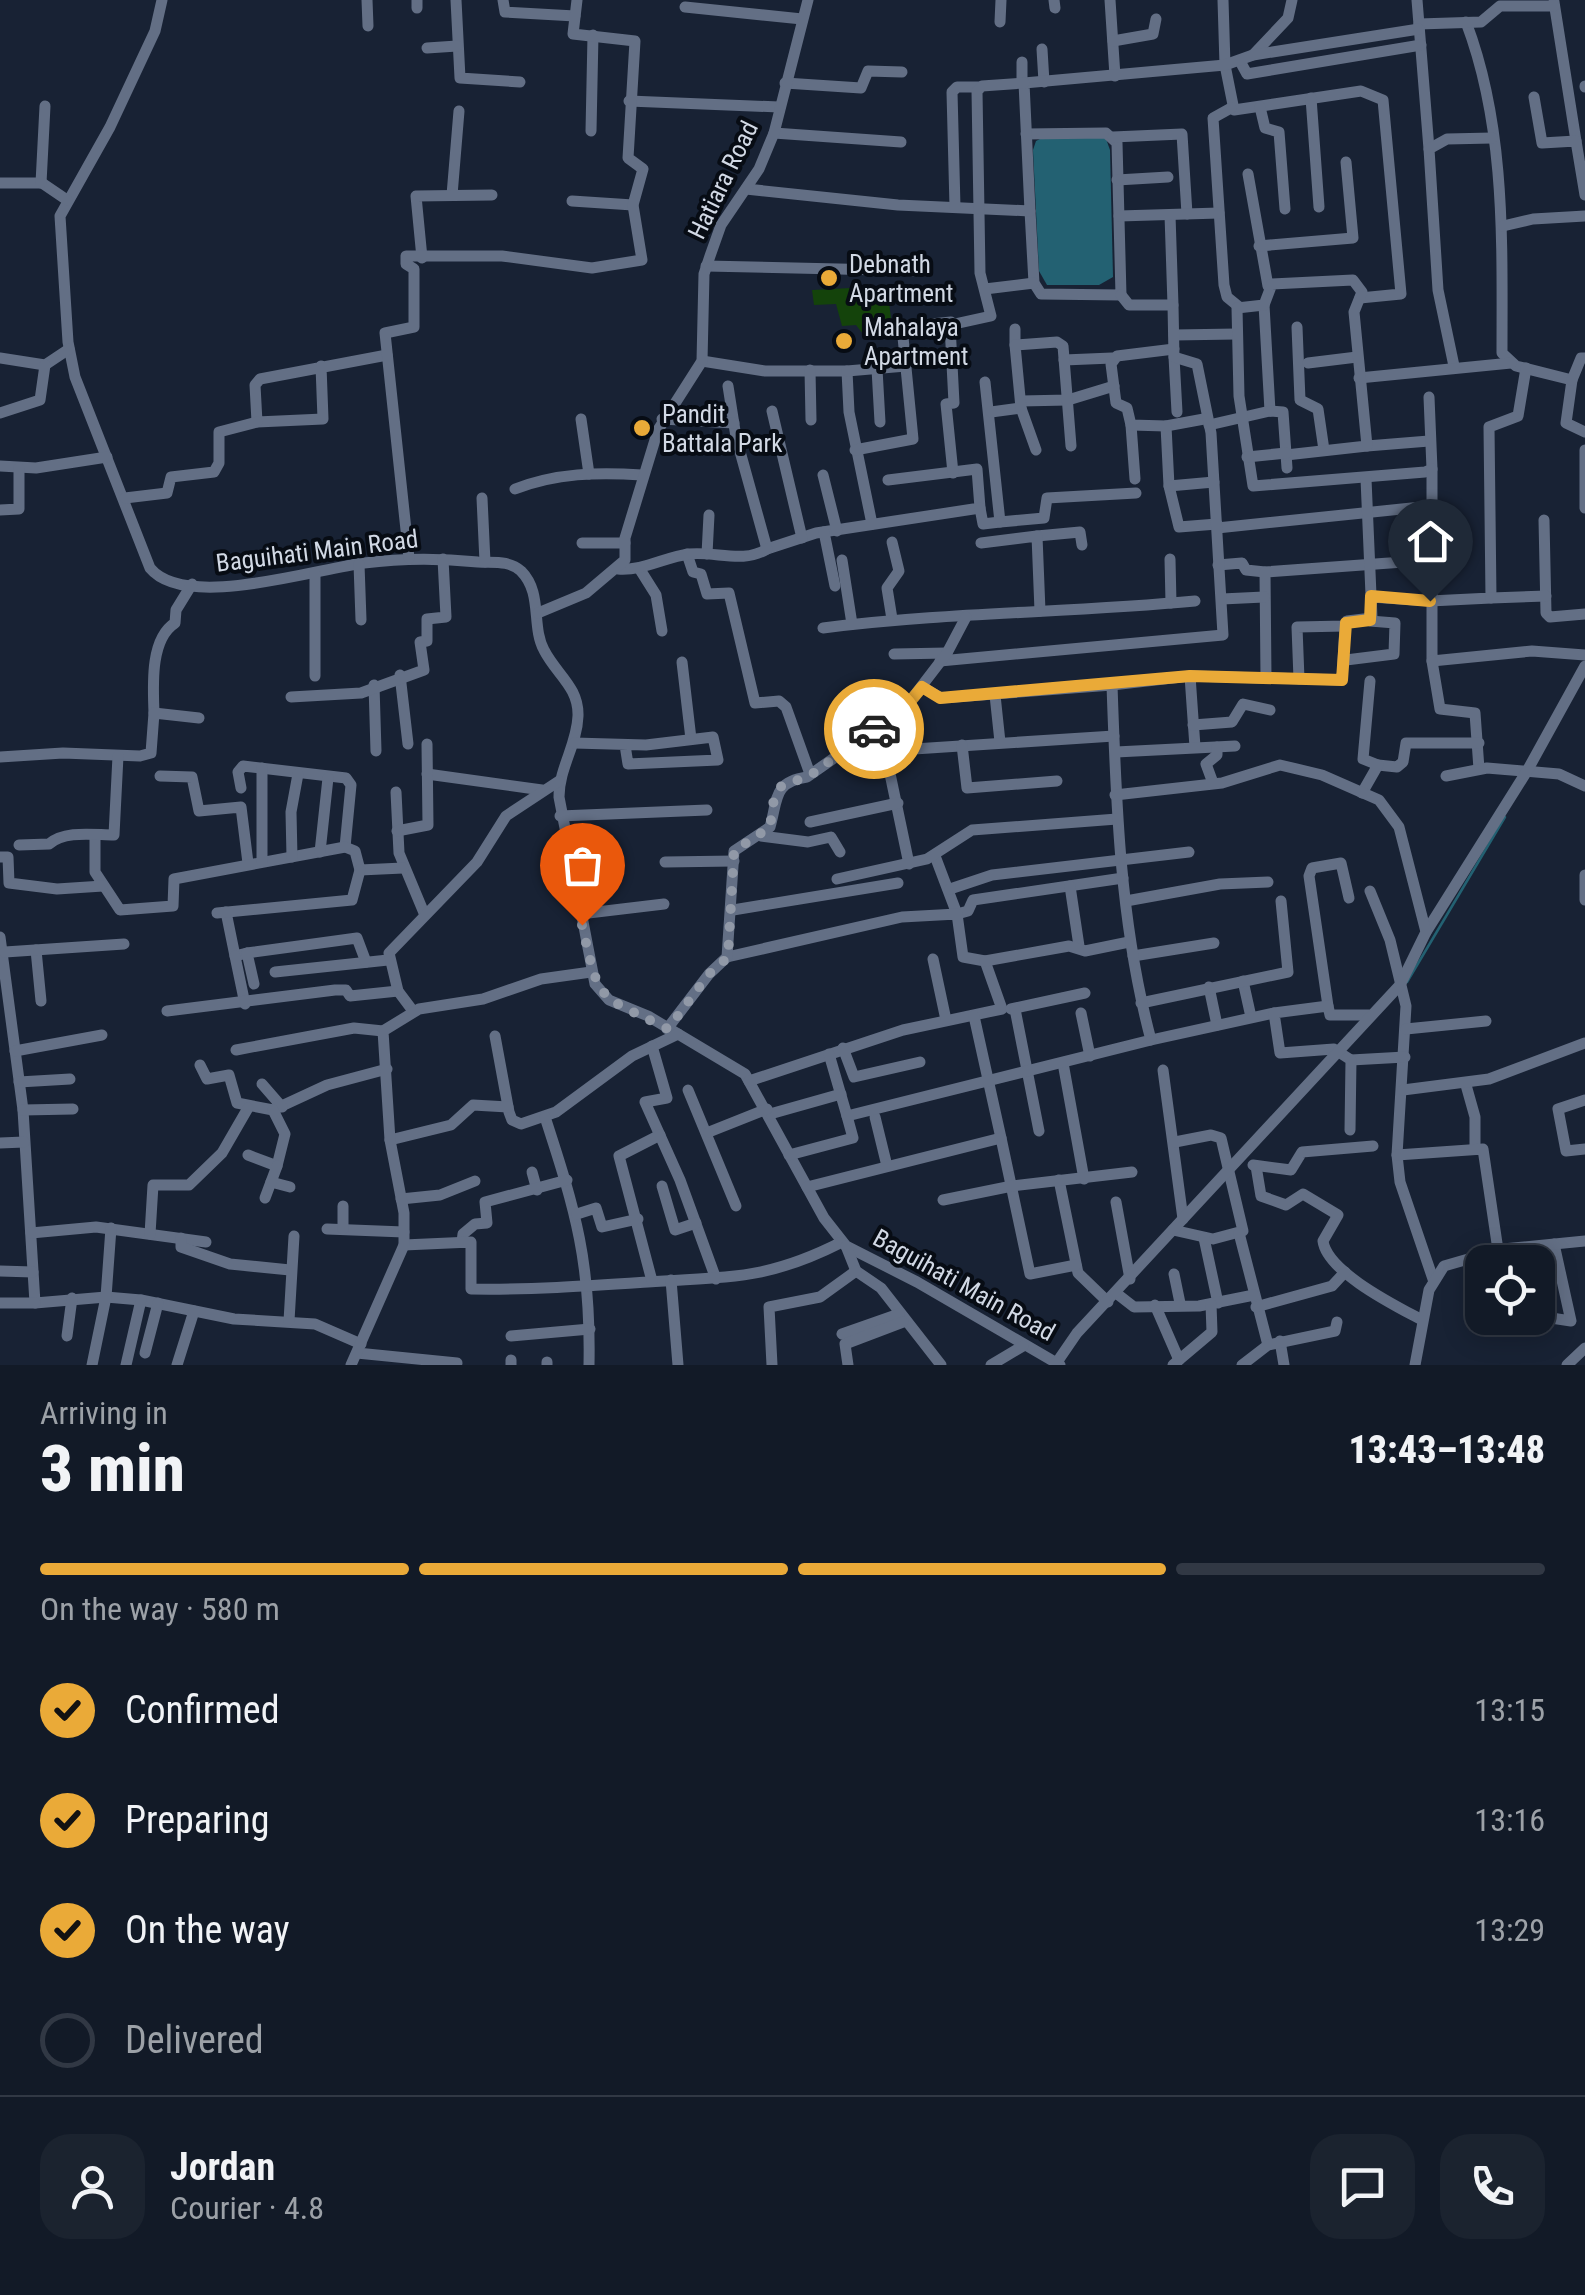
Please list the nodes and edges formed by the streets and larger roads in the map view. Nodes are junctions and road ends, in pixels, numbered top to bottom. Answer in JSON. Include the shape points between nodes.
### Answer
{"nodes":[{"id":1,"x":162,"y":0,"type":"edge"},
{"id":2,"x":367,"y":0,"type":"edge"},
{"id":3,"x":456,"y":0,"type":"edge"},
{"id":4,"x":503,"y":0,"type":"edge"},
{"id":5,"x":577,"y":0,"type":"edge"},
{"id":6,"x":808,"y":0,"type":"edge"},
{"id":7,"x":1001,"y":0,"type":"edge"},
{"id":8,"x":1110,"y":0,"type":"edge"},
{"id":9,"x":1223,"y":0,"type":"edge"},
{"id":10,"x":1292,"y":0,"type":"edge"},
{"id":11,"x":1416,"y":0,"type":"edge"},
{"id":12,"x":1554,"y":3,"type":"edge"},
{"id":13,"x":685,"y":6,"type":"dead end"},
{"id":14,"x":737,"y":6,"type":"edge"},
{"id":15,"x":575,"y":16,"type":"junction"},
{"id":16,"x":1156,"y":18,"type":"dead end"},
{"id":17,"x":802,"y":19,"type":"junction"},
{"id":18,"x":1000,"y":22,"type":"dead end"},
{"id":19,"x":1466,"y":22,"type":"junction"},
{"id":20,"x":368,"y":26,"type":"dead end"},
{"id":21,"x":1419,"y":27,"type":"junction"},
{"id":22,"x":593,"y":35,"type":"junction"},
{"id":23,"x":1113,"y":40,"type":"junction"},
{"id":24,"x":1422,"y":45,"type":"junction"},
{"id":25,"x":457,"y":46,"type":"junction"},
{"id":26,"x":427,"y":48,"type":"dead end"},
{"id":27,"x":1042,"y":49,"type":"dead end"},
{"id":28,"x":1247,"y":59,"type":"junction"},
{"id":29,"x":1022,"y":62,"type":"dead end"},
{"id":30,"x":1225,"y":65,"type":"junction"},
{"id":31,"x":902,"y":72,"type":"dead end"},
{"id":32,"x":1115,"y":76,"type":"junction"},
{"id":33,"x":520,"y":82,"type":"dead end"},
{"id":34,"x":785,"y":82,"type":"junction"},
{"id":35,"x":1044,"y":82,"type":"junction"},
{"id":36,"x":1023,"y":83,"type":"junction"},
{"id":37,"x":978,"y":87,"type":"junction"},
{"id":38,"x":1534,"y":97,"type":"dead end"},
{"id":39,"x":1311,"y":98,"type":"junction"},
{"id":40,"x":629,"y":102,"type":"junction"},
{"id":41,"x":45,"y":106,"type":"dead end"},
{"id":42,"x":1260,"y":106,"type":"junction"},
{"id":43,"x":779,"y":107,"type":"junction"},
{"id":44,"x":1231,"y":108,"type":"junction"},
{"id":45,"x":459,"y":112,"type":"dead end"},
{"id":46,"x":591,"y":131,"type":"dead end"},
{"id":47,"x":774,"y":133,"type":"junction"},
{"id":48,"x":1026,"y":134,"type":"junction"},
{"id":49,"x":1113,"y":137,"type":"junction"},
{"id":50,"x":1492,"y":138,"type":"junction"},
{"id":51,"x":1576,"y":141,"type":"junction"},
{"id":52,"x":902,"y":142,"type":"dead end"},
{"id":53,"x":1429,"y":149,"type":"junction"},
{"id":54,"x":1346,"y":162,"type":"dead end"},
{"id":55,"x":1248,"y":174,"type":"dead end"},
{"id":56,"x":1168,"y":177,"type":"dead end"},
{"id":57,"x":1117,"y":180,"type":"junction"},
{"id":58,"x":0,"y":183,"type":"edge"},
{"id":59,"x":40,"y":183,"type":"junction"},
{"id":60,"x":746,"y":189,"type":"junction"},
{"id":61,"x":452,"y":195,"type":"junction"},
{"id":62,"x":492,"y":195,"type":"dead end"},
{"id":63,"x":1585,"y":195,"type":"edge"},
{"id":64,"x":67,"y":200,"type":"junction"},
{"id":65,"x":572,"y":201,"type":"dead end"},
{"id":66,"x":633,"y":205,"type":"junction"},
{"id":67,"x":955,"y":207,"type":"junction"},
{"id":68,"x":1319,"y":207,"type":"dead end"},
{"id":69,"x":980,"y":209,"type":"junction"},
{"id":70,"x":1286,"y":209,"type":"dead end"},
{"id":71,"x":1030,"y":211,"type":"junction"},
{"id":72,"x":1219,"y":213,"type":"junction"},
{"id":73,"x":1187,"y":214,"type":"junction"},
{"id":74,"x":1170,"y":215,"type":"junction"},
{"id":75,"x":1118,"y":216,"type":"junction"},
{"id":76,"x":1585,"y":216,"type":"edge"},
{"id":77,"x":1504,"y":226,"type":"junction"},
{"id":78,"x":1259,"y":246,"type":"junction"},
{"id":79,"x":422,"y":258,"type":"junction"},
{"id":80,"x":706,"y":266,"type":"junction"},
{"id":81,"x":926,"y":271,"type":"dead end"},
{"id":82,"x":1034,"y":283,"type":"junction"},
{"id":83,"x":1268,"y":286,"type":"junction"},
{"id":84,"x":984,"y":290,"type":"junction"},
{"id":85,"x":1120,"y":294,"type":"junction"},
{"id":86,"x":1360,"y":298,"type":"junction"},
{"id":87,"x":1264,"y":304,"type":"junction"},
{"id":88,"x":1173,"y":306,"type":"junction"},
{"id":89,"x":1238,"y":306,"type":"junction"},
{"id":90,"x":951,"y":322,"type":"junction"},
{"id":91,"x":1297,"y":326,"type":"dead end"},
{"id":92,"x":1015,"y":329,"type":"dead end"},
{"id":93,"x":1236,"y":334,"type":"junction"},
{"id":94,"x":1174,"y":335,"type":"junction"},
{"id":95,"x":1015,"y":345,"type":"junction"},
{"id":96,"x":69,"y":349,"type":"junction"},
{"id":97,"x":1174,"y":353,"type":"junction"},
{"id":98,"x":387,"y":356,"type":"junction"},
{"id":99,"x":0,"y":358,"type":"edge"},
{"id":100,"x":1112,"y":358,"type":"junction"},
{"id":101,"x":1357,"y":358,"type":"junction"},
{"id":102,"x":1585,"y":358,"type":"edge"},
{"id":103,"x":1064,"y":360,"type":"junction"},
{"id":104,"x":702,"y":361,"type":"junction"},
{"id":105,"x":1308,"y":363,"type":"dead end"},
{"id":106,"x":1511,"y":364,"type":"junction"},
{"id":107,"x":45,"y":365,"type":"junction"},
{"id":108,"x":321,"y":366,"type":"junction"},
{"id":109,"x":906,"y":366,"type":"junction"},
{"id":110,"x":1454,"y":366,"type":"junction"},
{"id":111,"x":876,"y":368,"type":"junction"},
{"id":112,"x":1526,"y":368,"type":"junction"},
{"id":113,"x":810,"y":370,"type":"junction"},
{"id":114,"x":847,"y":371,"type":"junction"},
{"id":115,"x":1359,"y":378,"type":"junction"},
{"id":116,"x":1572,"y":380,"type":"junction"},
{"id":117,"x":985,"y":382,"type":"dead end"},
{"id":118,"x":728,"y":386,"type":"dead end"},
{"id":119,"x":1114,"y":386,"type":"junction"},
{"id":120,"x":1429,"y":397,"type":"dead end"},
{"id":121,"x":1068,"y":400,"type":"junction"},
{"id":122,"x":1021,"y":405,"type":"junction"},
{"id":123,"x":1270,"y":410,"type":"junction"},
{"id":124,"x":772,"y":411,"type":"dead end"},
{"id":125,"x":0,"y":412,"type":"edge"},
{"id":126,"x":991,"y":412,"type":"junction"},
{"id":127,"x":1177,"y":412,"type":"dead end"},
{"id":128,"x":1242,"y":418,"type":"junction"},
{"id":129,"x":581,"y":419,"type":"dead end"},
{"id":130,"x":662,"y":420,"type":"junction"},
{"id":131,"x":811,"y":420,"type":"dead end"},
{"id":132,"x":257,"y":422,"type":"junction"},
{"id":133,"x":880,"y":422,"type":"dead end"},
{"id":134,"x":1207,"y":422,"type":"junction"},
{"id":135,"x":734,"y":423,"type":"junction"},
{"id":136,"x":1130,"y":426,"type":"junction"},
{"id":137,"x":1166,"y":426,"type":"junction"},
{"id":138,"x":1585,"y":432,"type":"edge"},
{"id":139,"x":1430,"y":442,"type":"junction"},
{"id":140,"x":1071,"y":446,"type":"dead end"},
{"id":141,"x":1367,"y":446,"type":"junction"},
{"id":142,"x":855,"y":450,"type":"junction"},
{"id":143,"x":1036,"y":450,"type":"dead end"},
{"id":144,"x":1324,"y":450,"type":"junction"},
{"id":145,"x":1585,"y":450,"type":"edge"},
{"id":146,"x":107,"y":457,"type":"junction"},
{"id":147,"x":1247,"y":457,"type":"junction"},
{"id":148,"x":1287,"y":459,"type":"junction"},
{"id":149,"x":0,"y":466,"type":"edge"},
{"id":150,"x":19,"y":468,"type":"junction"},
{"id":151,"x":1432,"y":469,"type":"junction"},
{"id":152,"x":953,"y":473,"type":"junction"},
{"id":153,"x":589,"y":474,"type":"junction"},
{"id":154,"x":642,"y":475,"type":"junction"},
{"id":155,"x":823,"y":475,"type":"dead end"},
{"id":156,"x":1366,"y":479,"type":"junction"},
{"id":157,"x":888,"y":480,"type":"dead end"},
{"id":158,"x":1214,"y":482,"type":"junction"},
{"id":159,"x":1169,"y":486,"type":"junction"},
{"id":160,"x":515,"y":489,"type":"dead end"},
{"id":161,"x":125,"y":498,"type":"junction"},
{"id":162,"x":482,"y":498,"type":"dead end"},
{"id":163,"x":1430,"y":506,"type":"junction"},
{"id":164,"x":980,"y":508,"type":"junction"},
{"id":165,"x":1585,"y":508,"type":"edge"},
{"id":166,"x":0,"y":510,"type":"edge"},
{"id":167,"x":1367,"y":512,"type":"junction"},
{"id":168,"x":709,"y":515,"type":"dead end"},
{"id":169,"x":1044,"y":518,"type":"junction"},
{"id":170,"x":1544,"y":520,"type":"dead end"},
{"id":171,"x":1000,"y":522,"type":"junction"},
{"id":172,"x":872,"y":524,"type":"junction"},
{"id":173,"x":1217,"y":526,"type":"junction"},
{"id":174,"x":831,"y":532,"type":"junction"},
{"id":175,"x":1041,"y":535,"type":"junction"},
{"id":176,"x":802,"y":538,"type":"junction"},
{"id":177,"x":582,"y":542,"type":"dead end"},
{"id":178,"x":625,"y":542,"type":"junction"},
{"id":179,"x":892,"y":542,"type":"dead end"},
{"id":180,"x":981,"y":543,"type":"dead end"},
{"id":181,"x":1082,"y":544,"type":"dead end"},
{"id":182,"x":767,"y":549,"type":"junction"},
{"id":183,"x":686,"y":554,"type":"junction"},
{"id":184,"x":708,"y":554,"type":"junction"},
{"id":185,"x":409,"y":558,"type":"junction"},
{"id":186,"x":443,"y":559,"type":"junction"},
{"id":187,"x":1170,"y":559,"type":"dead end"},
{"id":188,"x":842,"y":560,"type":"dead end"},
{"id":189,"x":1432,"y":560,"type":"junction"},
{"id":190,"x":485,"y":562,"type":"junction"},
{"id":191,"x":359,"y":564,"type":"junction"},
{"id":192,"x":1218,"y":564,"type":"junction"},
{"id":193,"x":1369,"y":564,"type":"junction"},
{"id":194,"x":640,"y":568,"type":"junction"},
{"id":195,"x":618,"y":569,"type":"junction"},
{"id":196,"x":1265,"y":572,"type":"junction"},
{"id":197,"x":315,"y":574,"type":"junction"},
{"id":198,"x":192,"y":584,"type":"junction"},
{"id":199,"x":835,"y":586,"type":"dead end"},
{"id":200,"x":1371,"y":596,"type":"junction"},
{"id":201,"x":1546,"y":596,"type":"junction"},
{"id":202,"x":1264,"y":598,"type":"junction"},
{"id":203,"x":1491,"y":598,"type":"junction"},
{"id":204,"x":1222,"y":599,"type":"junction"},
{"id":205,"x":1195,"y":601,"type":"dead end"},
{"id":206,"x":1430,"y":601,"type":"junction"},
{"id":207,"x":1171,"y":604,"type":"junction"},
{"id":208,"x":1040,"y":611,"type":"junction"},
{"id":209,"x":538,"y":612,"type":"junction"},
{"id":210,"x":1585,"y":614,"type":"edge"},
{"id":211,"x":966,"y":617,"type":"junction"},
{"id":212,"x":892,"y":619,"type":"junction"},
{"id":213,"x":361,"y":620,"type":"dead end"},
{"id":214,"x":1370,"y":620,"type":"junction"},
{"id":215,"x":852,"y":624,"type":"junction"},
{"id":216,"x":1345,"y":626,"type":"junction"},
{"id":217,"x":824,"y":628,"type":"dead end"},
{"id":218,"x":662,"y":631,"type":"dead end"},
{"id":219,"x":894,"y":654,"type":"dead end"},
{"id":220,"x":1585,"y":655,"type":"edge"},
{"id":221,"x":944,"y":657,"type":"junction"},
{"id":222,"x":1346,"y":660,"type":"junction"},
{"id":223,"x":1432,"y":661,"type":"junction"},
{"id":224,"x":682,"y":662,"type":"dead end"},
{"id":225,"x":1585,"y":666,"type":"edge"},
{"id":226,"x":315,"y":676,"type":"dead end"},
{"id":227,"x":400,"y":676,"type":"junction"},
{"id":228,"x":1190,"y":676,"type":"junction"},
{"id":229,"x":1266,"y":678,"type":"junction"},
{"id":230,"x":1299,"y":679,"type":"junction"},
{"id":231,"x":1370,"y":681,"type":"dead end"},
{"id":232,"x":374,"y":685,"type":"junction"},
{"id":233,"x":1112,"y":685,"type":"junction"},
{"id":234,"x":922,"y":687,"type":"junction"},
{"id":235,"x":995,"y":694,"type":"junction"},
{"id":236,"x":291,"y":697,"type":"dead end"},
{"id":237,"x":904,"y":709,"type":"junction"},
{"id":238,"x":1270,"y":710,"type":"dead end"},
{"id":239,"x":154,"y":713,"type":"junction"},
{"id":240,"x":199,"y":718,"type":"dead end"},
{"id":241,"x":1193,"y":725,"type":"junction"},
{"id":242,"x":875,"y":728,"type":"junction"},
{"id":243,"x":1114,"y":736,"type":"junction"},
{"id":244,"x":691,"y":739,"type":"junction"},
{"id":245,"x":1000,"y":742,"type":"junction"},
{"id":246,"x":574,"y":743,"type":"junction"},
{"id":247,"x":1479,"y":743,"type":"junction"},
{"id":248,"x":408,"y":744,"type":"dead end"},
{"id":249,"x":427,"y":744,"type":"dead end"},
{"id":250,"x":625,"y":745,"type":"junction"},
{"id":251,"x":962,"y":745,"type":"junction"},
{"id":252,"x":1216,"y":746,"type":"junction"},
{"id":253,"x":1235,"y":746,"type":"dead end"},
{"id":254,"x":1195,"y":747,"type":"junction"},
{"id":255,"x":376,"y":751,"type":"dead end"},
{"id":256,"x":1116,"y":752,"type":"junction"},
{"id":257,"x":118,"y":756,"type":"junction"},
{"id":258,"x":0,"y":757,"type":"edge"},
{"id":259,"x":1378,"y":765,"type":"junction"},
{"id":260,"x":262,"y":768,"type":"junction"},
{"id":261,"x":1480,"y":769,"type":"junction"},
{"id":262,"x":1529,"y":771,"type":"junction"},
{"id":263,"x":298,"y":774,"type":"junction"},
{"id":264,"x":427,"y":774,"type":"junction"},
{"id":265,"x":810,"y":774,"type":"junction"},
{"id":266,"x":160,"y":776,"type":"dead end"},
{"id":267,"x":1446,"y":776,"type":"dead end"},
{"id":268,"x":328,"y":778,"type":"junction"},
{"id":269,"x":1057,"y":781,"type":"dead end"},
{"id":270,"x":559,"y":782,"type":"junction"},
{"id":271,"x":1213,"y":782,"type":"junction"},
{"id":272,"x":1585,"y":786,"type":"edge"},
{"id":273,"x":241,"y":788,"type":"dead end"},
{"id":274,"x":542,"y":790,"type":"junction"},
{"id":275,"x":396,"y":792,"type":"dead end"},
{"id":276,"x":1362,"y":792,"type":"junction"},
{"id":277,"x":1115,"y":796,"type":"junction"},
{"id":278,"x":898,"y":802,"type":"junction"},
{"id":279,"x":707,"y":810,"type":"dead end"},
{"id":280,"x":560,"y":816,"type":"junction"},
{"id":281,"x":1117,"y":819,"type":"junction"},
{"id":282,"x":810,"y":822,"type":"dead end"},
{"id":283,"x":397,"y":831,"type":"junction"},
{"id":284,"x":95,"y":835,"type":"junction"},
{"id":285,"x":762,"y":836,"type":"junction"},
{"id":286,"x":18,"y":845,"type":"dead end"},
{"id":287,"x":345,"y":847,"type":"junction"},
{"id":288,"x":320,"y":852,"type":"junction"},
{"id":289,"x":840,"y":852,"type":"dead end"},
{"id":290,"x":1189,"y":852,"type":"dead end"},
{"id":291,"x":934,"y":856,"type":"junction"},
{"id":292,"x":0,"y":857,"type":"edge"},
{"id":293,"x":292,"y":857,"type":"junction"},
{"id":294,"x":1120,"y":859,"type":"junction"},
{"id":295,"x":734,"y":861,"type":"junction"},
{"id":296,"x":255,"y":862,"type":"junction"},
{"id":297,"x":664,"y":862,"type":"dead end"},
{"id":298,"x":909,"y":864,"type":"junction"},
{"id":299,"x":402,"y":868,"type":"junction"},
{"id":300,"x":360,"y":870,"type":"junction"},
{"id":301,"x":1585,"y":875,"type":"edge"},
{"id":302,"x":1123,"y":878,"type":"junction"},
{"id":303,"x":837,"y":879,"type":"dead end"},
{"id":304,"x":1268,"y":882,"type":"dead end"},
{"id":305,"x":898,"y":883,"type":"dead end"},
{"id":306,"x":102,"y":886,"type":"junction"},
{"id":307,"x":1070,"y":886,"type":"junction"},
{"id":308,"x":950,"y":889,"type":"junction"},
{"id":309,"x":1370,"y":891,"type":"dead end"},
{"id":310,"x":1349,"y":898,"type":"dead end"},
{"id":311,"x":1281,"y":900,"type":"dead end"},
{"id":312,"x":1585,"y":900,"type":"edge"},
{"id":313,"x":1126,"y":901,"type":"junction"},
{"id":314,"x":664,"y":904,"type":"dead end"},
{"id":315,"x":734,"y":910,"type":"junction"},
{"id":316,"x":424,"y":913,"type":"junction"},
{"id":317,"x":580,"y":914,"type":"junction"},
{"id":318,"x":956,"y":914,"type":"junction"},
{"id":319,"x":1426,"y":932,"type":"junction"},
{"id":320,"x":0,"y":936,"type":"edge"},
{"id":321,"x":1129,"y":942,"type":"junction"},
{"id":322,"x":1214,"y":943,"type":"dead end"},
{"id":323,"x":124,"y":944,"type":"dead end"},
{"id":324,"x":1079,"y":946,"type":"junction"},
{"id":325,"x":36,"y":950,"type":"junction"},
{"id":326,"x":5,"y":952,"type":"junction"},
{"id":327,"x":241,"y":955,"type":"junction"},
{"id":328,"x":1132,"y":956,"type":"junction"},
{"id":329,"x":728,"y":957,"type":"junction"},
{"id":330,"x":933,"y":959,"type":"dead end"},
{"id":331,"x":388,"y":960,"type":"junction"},
{"id":332,"x":366,"y":962,"type":"junction"},
{"id":333,"x":985,"y":962,"type":"junction"},
{"id":334,"x":275,"y":972,"type":"dead end"},
{"id":335,"x":591,"y":972,"type":"junction"},
{"id":336,"x":1243,"y":981,"type":"junction"},
{"id":337,"x":254,"y":984,"type":"dead end"},
{"id":338,"x":1209,"y":986,"type":"junction"},
{"id":339,"x":1401,"y":988,"type":"junction"},
{"id":340,"x":398,"y":991,"type":"junction"},
{"id":341,"x":1084,"y":993,"type":"dead end"},
{"id":342,"x":40,"y":1000,"type":"dead end"},
{"id":343,"x":1142,"y":1003,"type":"junction"},
{"id":344,"x":245,"y":1004,"type":"junction"},
{"id":345,"x":1328,"y":1006,"type":"junction"},
{"id":346,"x":1009,"y":1009,"type":"junction"},
{"id":347,"x":413,"y":1011,"type":"junction"},
{"id":348,"x":167,"y":1012,"type":"dead end"},
{"id":349,"x":1274,"y":1013,"type":"junction"},
{"id":350,"x":1081,"y":1014,"type":"dead end"},
{"id":351,"x":1370,"y":1015,"type":"junction"},
{"id":352,"x":974,"y":1016,"type":"junction"},
{"id":353,"x":1250,"y":1017,"type":"junction"},
{"id":354,"x":946,"y":1020,"type":"junction"},
{"id":355,"x":1486,"y":1020,"type":"dead end"},
{"id":356,"x":1217,"y":1025,"type":"junction"},
{"id":357,"x":1406,"y":1030,"type":"junction"},
{"id":358,"x":383,"y":1032,"type":"junction"},
{"id":359,"x":673,"y":1032,"type":"junction"},
{"id":360,"x":102,"y":1035,"type":"dead end"},
{"id":361,"x":495,"y":1036,"type":"dead end"},
{"id":362,"x":1152,"y":1040,"type":"junction"},
{"id":363,"x":1585,"y":1043,"type":"edge"},
{"id":364,"x":652,"y":1046,"type":"junction"},
{"id":365,"x":843,"y":1048,"type":"junction"},
{"id":366,"x":236,"y":1050,"type":"dead end"},
{"id":367,"x":16,"y":1051,"type":"junction"},
{"id":368,"x":829,"y":1054,"type":"junction"},
{"id":369,"x":1344,"y":1054,"type":"junction"},
{"id":370,"x":1090,"y":1056,"type":"junction"},
{"id":371,"x":1406,"y":1057,"type":"junction"},
{"id":372,"x":920,"y":1062,"type":"dead end"},
{"id":373,"x":1063,"y":1062,"type":"junction"},
{"id":374,"x":200,"y":1065,"type":"dead end"},
{"id":375,"x":387,"y":1069,"type":"junction"},
{"id":376,"x":1030,"y":1070,"type":"junction"},
{"id":377,"x":1164,"y":1070,"type":"dead end"},
{"id":378,"x":70,"y":1078,"type":"dead end"},
{"id":379,"x":749,"y":1081,"type":"junction"},
{"id":380,"x":19,"y":1082,"type":"junction"},
{"id":381,"x":988,"y":1082,"type":"junction"},
{"id":382,"x":262,"y":1084,"type":"dead end"},
{"id":383,"x":1466,"y":1085,"type":"junction"},
{"id":384,"x":688,"y":1090,"type":"dead end"},
{"id":385,"x":1403,"y":1090,"type":"junction"},
{"id":386,"x":841,"y":1094,"type":"junction"},
{"id":387,"x":1585,"y":1100,"type":"edge"},
{"id":388,"x":508,"y":1107,"type":"junction"},
{"id":389,"x":248,"y":1108,"type":"junction"},
{"id":390,"x":73,"y":1109,"type":"dead end"},
{"id":391,"x":277,"y":1109,"type":"junction"},
{"id":392,"x":22,"y":1110,"type":"junction"},
{"id":393,"x":768,"y":1111,"type":"junction"},
{"id":394,"x":847,"y":1116,"type":"junction"},
{"id":395,"x":546,"y":1117,"type":"junction"},
{"id":396,"x":875,"y":1117,"type":"dead end"},
{"id":397,"x":1350,"y":1130,"type":"dead end"},
{"id":398,"x":709,"y":1132,"type":"junction"},
{"id":399,"x":1039,"y":1132,"type":"dead end"},
{"id":400,"x":660,"y":1135,"type":"junction"},
{"id":401,"x":1001,"y":1138,"type":"junction"},
{"id":402,"x":390,"y":1140,"type":"junction"},
{"id":403,"x":24,"y":1142,"type":"junction"},
{"id":404,"x":1175,"y":1142,"type":"junction"},
{"id":405,"x":0,"y":1144,"type":"edge"},
{"id":406,"x":1373,"y":1146,"type":"dead end"},
{"id":407,"x":1475,"y":1148,"type":"junction"},
{"id":408,"x":1585,"y":1149,"type":"edge"},
{"id":409,"x":248,"y":1155,"type":"dead end"},
{"id":410,"x":789,"y":1155,"type":"junction"},
{"id":411,"x":1397,"y":1155,"type":"junction"},
{"id":412,"x":1239,"y":1161,"type":"junction"},
{"id":413,"x":277,"y":1166,"type":"junction"},
{"id":414,"x":887,"y":1166,"type":"junction"},
{"id":415,"x":1256,"y":1166,"type":"junction"},
{"id":416,"x":1228,"y":1171,"type":"junction"},
{"id":417,"x":532,"y":1172,"type":"dead end"},
{"id":418,"x":1132,"y":1172,"type":"dead end"},
{"id":419,"x":1084,"y":1179,"type":"junction"},
{"id":420,"x":567,"y":1180,"type":"junction"},
{"id":421,"x":1059,"y":1180,"type":"junction"},
{"id":422,"x":475,"y":1181,"type":"dead end"},
{"id":423,"x":271,"y":1182,"type":"junction"},
{"id":424,"x":662,"y":1186,"type":"dead end"},
{"id":425,"x":1012,"y":1186,"type":"junction"},
{"id":426,"x":290,"y":1188,"type":"dead end"},
{"id":427,"x":807,"y":1188,"type":"junction"},
{"id":428,"x":537,"y":1190,"type":"junction"},
{"id":429,"x":265,"y":1198,"type":"dead end"},
{"id":430,"x":401,"y":1199,"type":"junction"},
{"id":431,"x":943,"y":1200,"type":"dead end"},
{"id":432,"x":1116,"y":1202,"type":"dead end"},
{"id":433,"x":343,"y":1206,"type":"dead end"},
{"id":434,"x":736,"y":1206,"type":"dead end"},
{"id":435,"x":577,"y":1214,"type":"junction"},
{"id":436,"x":638,"y":1219,"type":"junction"},
{"id":437,"x":1183,"y":1219,"type":"junction"},
{"id":438,"x":696,"y":1224,"type":"junction"},
{"id":439,"x":111,"y":1228,"type":"junction"},
{"id":440,"x":327,"y":1229,"type":"dead end"},
{"id":441,"x":342,"y":1230,"type":"junction"},
{"id":442,"x":1174,"y":1230,"type":"junction"},
{"id":443,"x":31,"y":1233,"type":"junction"},
{"id":444,"x":1239,"y":1233,"type":"junction"},
{"id":445,"x":150,"y":1234,"type":"junction"},
{"id":446,"x":294,"y":1236,"type":"dead end"},
{"id":447,"x":181,"y":1238,"type":"junction"},
{"id":448,"x":1204,"y":1238,"type":"junction"},
{"id":449,"x":404,"y":1239,"type":"junction"},
{"id":450,"x":206,"y":1242,"type":"dead end"},
{"id":451,"x":462,"y":1242,"type":"junction"},
{"id":452,"x":1585,"y":1242,"type":"edge"},
{"id":453,"x":844,"y":1244,"type":"junction"},
{"id":454,"x":1554,"y":1244,"type":"joint"},
{"id":455,"x":1497,"y":1245,"type":"edge"},
{"id":456,"x":1545,"y":1245,"type":"edge"},
{"id":457,"x":1555,"y":1249,"type":"edge"},
{"id":458,"x":1465,"y":1259,"type":"edge"},
{"id":459,"x":1076,"y":1266,"type":"junction"},
{"id":460,"x":290,"y":1270,"type":"junction"},
{"id":461,"x":856,"y":1271,"type":"junction"},
{"id":462,"x":0,"y":1272,"type":"edge"},
{"id":463,"x":32,"y":1272,"type":"junction"},
{"id":464,"x":1346,"y":1272,"type":"junction"},
{"id":465,"x":1174,"y":1274,"type":"dead end"},
{"id":466,"x":716,"y":1279,"type":"junction"},
{"id":467,"x":1130,"y":1279,"type":"junction"},
{"id":468,"x":1433,"y":1279,"type":"junction"},
{"id":469,"x":671,"y":1280,"type":"junction"},
{"id":470,"x":652,"y":1282,"type":"junction"},
{"id":471,"x":588,"y":1286,"type":"junction"},
{"id":472,"x":1116,"y":1296,"type":"junction"},
{"id":473,"x":106,"y":1297,"type":"junction"},
{"id":474,"x":72,"y":1298,"type":"junction"},
{"id":475,"x":141,"y":1300,"type":"junction"},
{"id":476,"x":1255,"y":1301,"type":"junction"},
{"id":477,"x":0,"y":1303,"type":"edge"},
{"id":478,"x":35,"y":1303,"type":"junction"},
{"id":479,"x":158,"y":1303,"type":"junction"},
{"id":480,"x":1180,"y":1303,"type":"junction"},
{"id":481,"x":1215,"y":1304,"type":"junction"},
{"id":482,"x":1154,"y":1305,"type":"junction"},
{"id":483,"x":194,"y":1311,"type":"junction"},
{"id":484,"x":901,"y":1318,"type":"junction"},
{"id":485,"x":1555,"y":1319,"type":"edge"},
{"id":486,"x":288,"y":1320,"type":"junction"},
{"id":487,"x":1422,"y":1320,"type":"junction"},
{"id":488,"x":1337,"y":1322,"type":"dead end"},
{"id":489,"x":590,"y":1329,"type":"junction"},
{"id":490,"x":842,"y":1334,"type":"dead end"},
{"id":491,"x":67,"y":1336,"type":"dead end"},
{"id":492,"x":511,"y":1336,"type":"dead end"},
{"id":493,"x":1274,"y":1342,"type":"junction"},
{"id":494,"x":1023,"y":1346,"type":"junction"},
{"id":495,"x":1585,"y":1348,"type":"edge"},
{"id":496,"x":145,"y":1353,"type":"dead end"},
{"id":497,"x":356,"y":1354,"type":"edge"},
{"id":498,"x":456,"y":1363,"type":"edge"},
{"id":499,"x":1176,"y":1363,"type":"edge"},
{"id":500,"x":1057,"y":1364,"type":"edge"},
{"id":501,"x":92,"y":1365,"type":"edge"},
{"id":502,"x":126,"y":1365,"type":"edge"},
{"id":503,"x":177,"y":1365,"type":"edge"},
{"id":504,"x":589,"y":1365,"type":"edge"},
{"id":505,"x":678,"y":1365,"type":"edge"},
{"id":506,"x":772,"y":1365,"type":"edge"},
{"id":507,"x":848,"y":1365,"type":"edge"},
{"id":508,"x":941,"y":1365,"type":"edge"},
{"id":509,"x":991,"y":1365,"type":"edge"},
{"id":510,"x":1242,"y":1365,"type":"edge"},
{"id":511,"x":1284,"y":1365,"type":"edge"},
{"id":512,"x":1415,"y":1365,"type":"edge"},
{"id":513,"x":1567,"y":1365,"type":"edge"}],
"edges":[{"from":1,"to":64,"type":"street","name":"Baguihati Main Road","via":[[110,127]]},
{"from":2,"to":20,"type":"street"},
{"from":3,"to":25,"type":"street"},
{"from":4,"to":15,"type":"street","via":[[509,13]]},
{"from":5,"to":15,"type":"street"},
{"from":6,"to":17,"type":"street","name":"Hatiara Road"},
{"from":7,"to":18,"type":"street"},
{"from":8,"to":23,"type":"street"},
{"from":9,"to":30,"type":"street"},
{"from":10,"to":28,"type":"street","via":[[1288,18]]},
{"from":11,"to":21,"type":"street"},
{"from":12,"to":19,"type":"street","via":[[1500,6],[1485,20]]},
{"from":12,"to":51,"type":"street"},
{"from":13,"to":14,"type":"street"},
{"from":14,"to":17,"type":"street"},
{"from":15,"to":22,"type":"street","via":[[573,34]]},
{"from":16,"to":23,"type":"street","via":[[1153,34]]},
{"from":17,"to":34,"type":"street","name":"Hatiara Road"},
{"from":19,"to":21,"type":"street"},
{"from":19,"to":50,"type":"street","via":[[1484,70]]},
{"from":21,"to":24,"type":"street"},
{"from":21,"to":28,"type":"street"},
{"from":22,"to":40,"type":"street","via":[[635,41]]},
{"from":22,"to":46,"type":"street"},
{"from":23,"to":32,"type":"street"},
{"from":24,"to":28,"type":"street","via":[[1247,74]]},
{"from":24,"to":53,"type":"street"},
{"from":25,"to":26,"type":"street"},
{"from":25,"to":33,"type":"street","via":[[460,78]]},
{"from":27,"to":35,"type":"street"},
{"from":28,"to":30,"type":"street"},
{"from":29,"to":36,"type":"street"},
{"from":30,"to":32,"type":"street"},
{"from":30,"to":44,"type":"street"},
{"from":31,"to":34,"type":"street","via":[[868,72],[860,88]]},
{"from":32,"to":35,"type":"street"},
{"from":34,"to":43,"type":"street","name":"Hatiara Road"},
{"from":35,"to":36,"type":"street"},
{"from":36,"to":37,"type":"street"},
{"from":36,"to":48,"type":"street"},
{"from":37,"to":67,"type":"street","via":[[952,92]]},
{"from":37,"to":69,"type":"street"},
{"from":38,"to":51,"type":"street","via":[[1542,143]]},
{"from":39,"to":42,"type":"street"},
{"from":39,"to":68,"type":"street"},
{"from":39,"to":86,"type":"street","via":[[1361,91],[1383,100],[1402,294]]},
{"from":40,"to":43,"type":"street"},
{"from":40,"to":66,"type":"street","via":[[628,158],[643,169]]},
{"from":41,"to":59,"type":"street"},
{"from":42,"to":44,"type":"street"},
{"from":42,"to":70,"type":"street","via":[[1265,128],[1279,132]]},
{"from":43,"to":47,"type":"street","name":"Hatiara Road"},
{"from":44,"to":72,"type":"street","via":[[1213,118]]},
{"from":45,"to":61,"type":"street"},
{"from":47,"to":52,"type":"street"},
{"from":47,"to":60,"type":"street","name":"Hatiara Road"},
{"from":48,"to":49,"type":"street"},
{"from":48,"to":71,"type":"street"},
{"from":49,"to":57,"type":"street"},
{"from":49,"to":73,"type":"street","via":[[1182,134]]},
{"from":50,"to":53,"type":"street","via":[[1446,138]]},
{"from":50,"to":77,"type":"street"},
{"from":51,"to":63,"type":"street"},
{"from":53,"to":110,"type":"street","via":[[1438,290]]},
{"from":54,"to":78,"type":"street","via":[[1352,238]]},
{"from":55,"to":78,"type":"street"},
{"from":56,"to":57,"type":"street"},
{"from":57,"to":75,"type":"street"},
{"from":58,"to":59,"type":"street"},
{"from":59,"to":64,"type":"street"},
{"from":60,"to":67,"type":"street"},
{"from":60,"to":80,"type":"street","name":"Hatiara Road"},
{"from":61,"to":62,"type":"street"},
{"from":61,"to":79,"type":"street","via":[[416,196]]},
{"from":64,"to":96,"type":"street","name":"Baguihati Main Road","via":[[60,216]]},
{"from":65,"to":66,"type":"street"},
{"from":66,"to":79,"type":"street","via":[[642,260],[592,268],[502,256]]},
{"from":67,"to":69,"type":"street"},
{"from":69,"to":71,"type":"street"},
{"from":69,"to":84,"type":"street"},
{"from":71,"to":82,"type":"street"},
{"from":72,"to":73,"type":"street"},
{"from":72,"to":89,"type":"street","via":[[1224,290]]},
{"from":73,"to":74,"type":"street"},
{"from":74,"to":75,"type":"street"},
{"from":74,"to":88,"type":"street"},
{"from":75,"to":85,"type":"street"},
{"from":76,"to":77,"type":"street"},
{"from":77,"to":106,"type":"street","via":[[1502,353]]},
{"from":78,"to":83,"type":"street"},
{"from":79,"to":98,"type":"street","via":[[406,256],[414,269],[414,326],[387,331]]},
{"from":80,"to":81,"type":"street"},
{"from":80,"to":104,"type":"street","name":"Hatiara Road"},
{"from":82,"to":84,"type":"street"},
{"from":82,"to":85,"type":"street","via":[[1050,298]]},
{"from":83,"to":86,"type":"street","via":[[1354,280]]},
{"from":83,"to":87,"type":"street"},
{"from":84,"to":90,"type":"street","via":[[990,318]]},
{"from":85,"to":88,"type":"street","via":[[1129,305]]},
{"from":86,"to":101,"type":"street","via":[[1354,312]]},
{"from":87,"to":89,"type":"street"},
{"from":87,"to":123,"type":"street"},
{"from":88,"to":94,"type":"street"},
{"from":89,"to":93,"type":"street"},
{"from":90,"to":109,"type":"street","via":[[903,325]]},
{"from":90,"to":152,"type":"street","via":[[954,403],[946,404]]},
{"from":91,"to":144,"type":"street","via":[[1300,400],[1318,409]]},
{"from":92,"to":95,"type":"street"},
{"from":93,"to":94,"type":"street"},
{"from":93,"to":128,"type":"street"},
{"from":94,"to":97,"type":"street"},
{"from":95,"to":103,"type":"street","via":[[1057,342]]},
{"from":95,"to":122,"type":"street"},
{"from":96,"to":107,"type":"street"},
{"from":96,"to":146,"type":"street","name":"Baguihati Main Road"},
{"from":97,"to":100,"type":"street"},
{"from":97,"to":127,"type":"street"},
{"from":97,"to":134,"type":"street","via":[[1198,364]]},
{"from":98,"to":108,"type":"street"},
{"from":98,"to":185,"type":"street"},
{"from":99,"to":107,"type":"street"},
{"from":100,"to":103,"type":"street"},
{"from":100,"to":119,"type":"street"},
{"from":101,"to":105,"type":"street"},
{"from":101,"to":115,"type":"street"},
{"from":102,"to":116,"type":"street"},
{"from":103,"to":121,"type":"street"},
{"from":104,"to":113,"type":"street"},
{"from":104,"to":130,"type":"street"},
{"from":106,"to":110,"type":"street"},
{"from":106,"to":112,"type":"street"},
{"from":107,"to":125,"type":"street","via":[[40,400]]},
{"from":108,"to":132,"type":"street","via":[[260,379]]},
{"from":108,"to":132,"type":"street","via":[[323,419]]},
{"from":109,"to":111,"type":"street"},
{"from":109,"to":142,"type":"street","via":[[915,436]]},
{"from":110,"to":115,"type":"street"},
{"from":111,"to":114,"type":"street"},
{"from":111,"to":133,"type":"street"},
{"from":112,"to":116,"type":"street"},
{"from":112,"to":203,"type":"street","via":[[1518,416],[1489,427]]},
{"from":113,"to":114,"type":"street"},
{"from":113,"to":131,"type":"street"},
{"from":114,"to":142,"type":"street"},
{"from":115,"to":141,"type":"street"},
{"from":116,"to":138,"type":"street","via":[[1566,423]]},
{"from":117,"to":126,"type":"street"},
{"from":118,"to":135,"type":"street"},
{"from":119,"to":121,"type":"street"},
{"from":119,"to":136,"type":"street"},
{"from":120,"to":139,"type":"street"},
{"from":121,"to":122,"type":"street"},
{"from":121,"to":140,"type":"street"},
{"from":122,"to":126,"type":"street"},
{"from":122,"to":143,"type":"street"},
{"from":123,"to":128,"type":"street"},
{"from":123,"to":148,"type":"street","via":[[1284,416]]},
{"from":124,"to":176,"type":"street"},
{"from":126,"to":171,"type":"street"},
{"from":128,"to":134,"type":"street"},
{"from":128,"to":147,"type":"street"},
{"from":129,"to":153,"type":"street"},
{"from":130,"to":135,"type":"street"},
{"from":130,"to":154,"type":"street"},
{"from":132,"to":161,"type":"street","via":[[219,432],[214,472],[171,477],[167,493]]},
{"from":134,"to":137,"type":"street"},
{"from":134,"to":158,"type":"street"},
{"from":135,"to":182,"type":"street"},
{"from":136,"to":137,"type":"street"},
{"from":136,"to":169,"type":"street","via":[[1136,486],[1047,498]]},
{"from":137,"to":159,"type":"street"},
{"from":139,"to":141,"type":"street"},
{"from":139,"to":151,"type":"street"},
{"from":141,"to":144,"type":"street"},
{"from":142,"to":172,"type":"street"},
{"from":144,"to":148,"type":"street"},
{"from":145,"to":165,"type":"street"},
{"from":146,"to":150,"type":"street"},
{"from":146,"to":161,"type":"street","name":"Baguihati Main Road"},
{"from":147,"to":148,"type":"street"},
{"from":147,"to":156,"type":"street","via":[[1253,486]]},
{"from":149,"to":150,"type":"street"},
{"from":150,"to":166,"type":"street","via":[[18,508]]},
{"from":151,"to":156,"type":"street"},
{"from":151,"to":163,"type":"street"},
{"from":152,"to":157,"type":"street"},
{"from":152,"to":164,"type":"street","via":[[977,470]]},
{"from":153,"to":154,"type":"street"},
{"from":153,"to":160,"type":"street","via":[[542,478]]},
{"from":154,"to":178,"type":"street"},
{"from":155,"to":174,"type":"street"},
{"from":156,"to":167,"type":"street"},
{"from":158,"to":159,"type":"street"},
{"from":158,"to":173,"type":"street"},
{"from":159,"to":173,"type":"street","via":[[1179,527]]},
{"from":161,"to":198,"type":"street","name":"Baguihati Main Road","via":[[150,568],[158,577]]},
{"from":162,"to":190,"type":"street"},
{"from":163,"to":167,"type":"street"},
{"from":163,"to":189,"type":"street"},
{"from":164,"to":171,"type":"street","via":[[983,524]]},
{"from":164,"to":172,"type":"street"},
{"from":167,"to":173,"type":"street"},
{"from":167,"to":193,"type":"street"},
{"from":168,"to":184,"type":"street"},
{"from":169,"to":171,"type":"street"},
{"from":169,"to":175,"type":"street"},
{"from":170,"to":201,"type":"street"},
{"from":172,"to":174,"type":"street"},
{"from":173,"to":192,"type":"street"},
{"from":174,"to":176,"type":"street"},
{"from":174,"to":199,"type":"street"},
{"from":175,"to":180,"type":"street"},
{"from":175,"to":181,"type":"street","via":[[1080,532]]},
{"from":175,"to":208,"type":"street"},
{"from":176,"to":182,"type":"street"},
{"from":177,"to":178,"type":"street"},
{"from":178,"to":195,"type":"street"},
{"from":179,"to":212,"type":"street","via":[[899,571],[887,588]]},
{"from":182,"to":184,"type":"street","via":[[752,558]]},
{"from":183,"to":184,"type":"street"},
{"from":183,"to":194,"type":"street"},
{"from":183,"to":265,"type":"street","via":[[706,594],[728,593],[755,703],[780,701],[786,707]]},
{"from":185,"to":186,"type":"street","name":"Baguihati Main Road"},
{"from":185,"to":191,"type":"street","name":"Baguihati Main Road"},
{"from":186,"to":190,"type":"street","name":"Baguihati Main Road"},
{"from":186,"to":227,"type":"street","via":[[446,617],[427,618],[428,641],[420,642],[424,670]]},
{"from":187,"to":207,"type":"street"},
{"from":188,"to":215,"type":"street"},
{"from":189,"to":193,"type":"street"},
{"from":189,"to":206,"type":"street"},
{"from":190,"to":209,"type":"street","name":"Baguihati Main Road","via":[[520,571]]},
{"from":191,"to":197,"type":"street","name":"Baguihati Main Road"},
{"from":191,"to":213,"type":"street"},
{"from":192,"to":196,"type":"street"},
{"from":192,"to":204,"type":"street"},
{"from":193,"to":196,"type":"street"},
{"from":193,"to":200,"type":"street"},
{"from":194,"to":195,"type":"street"},
{"from":194,"to":218,"type":"street","via":[[656,595]]},
{"from":195,"to":209,"type":"street","via":[[586,593]]},
{"from":196,"to":202,"type":"street"},
{"from":197,"to":198,"type":"street","name":"Baguihati Main Road"},
{"from":197,"to":226,"type":"street"},
{"from":198,"to":239,"type":"street","via":[[176,623],[161,638]]},
{"from":200,"to":206,"type":"street"},
{"from":200,"to":214,"type":"street"},
{"from":201,"to":203,"type":"street"},
{"from":201,"to":210,"type":"street","via":[[1550,617]]},
{"from":202,"to":204,"type":"street"},
{"from":202,"to":229,"type":"street"},
{"from":203,"to":206,"type":"street"},
{"from":204,"to":221,"type":"street","via":[[1224,630],[1214,639]]},
{"from":205,"to":207,"type":"street"},
{"from":206,"to":223,"type":"street"},
{"from":207,"to":208,"type":"street"},
{"from":208,"to":211,"type":"street"},
{"from":209,"to":246,"type":"street","name":"Baguihati Main Road","via":[[543,649],[574,694]]},
{"from":211,"to":212,"type":"street"},
{"from":211,"to":221,"type":"street"},
{"from":212,"to":215,"type":"street"},
{"from":214,"to":216,"type":"street"},
{"from":214,"to":222,"type":"street","via":[[1395,623],[1394,654]]},
{"from":215,"to":217,"type":"street"},
{"from":216,"to":222,"type":"street"},
{"from":216,"to":230,"type":"street","via":[[1297,627]]},
{"from":219,"to":221,"type":"street"},
{"from":220,"to":223,"type":"street","via":[[1532,651]]},
{"from":221,"to":234,"type":"street"},
{"from":222,"to":230,"type":"street","via":[[1342,680]]},
{"from":223,"to":247,"type":"street","via":[[1440,708],[1475,713]]},
{"from":224,"to":244,"type":"street"},
{"from":225,"to":262,"type":"street"},
{"from":227,"to":232,"type":"street"},
{"from":227,"to":248,"type":"street"},
{"from":228,"to":229,"type":"street"},
{"from":228,"to":233,"type":"street"},
{"from":228,"to":241,"type":"street"},
{"from":229,"to":230,"type":"street"},
{"from":231,"to":259,"type":"street","via":[[1363,759]]},
{"from":232,"to":236,"type":"street","via":[[362,693]]},
{"from":232,"to":255,"type":"street"},
{"from":233,"to":235,"type":"street"},
{"from":233,"to":243,"type":"street"},
{"from":234,"to":235,"type":"street","via":[[940,698]]},
{"from":234,"to":237,"type":"street"},
{"from":235,"to":245,"type":"street"},
{"from":237,"to":242,"type":"street"},
{"from":237,"to":251,"type":"street","via":[[914,750]]},
{"from":238,"to":241,"type":"street","via":[[1243,704],[1232,722]]},
{"from":239,"to":240,"type":"street"},
{"from":239,"to":257,"type":"street","via":[[151,752]]},
{"from":241,"to":254,"type":"street"},
{"from":242,"to":265,"type":"street"},
{"from":242,"to":278,"type":"street"},
{"from":243,"to":245,"type":"street"},
{"from":243,"to":256,"type":"street"},
{"from":244,"to":250,"type":"street"},
{"from":244,"to":250,"type":"street","via":[[713,737],[718,760],[628,764]]},
{"from":245,"to":251,"type":"street"},
{"from":246,"to":250,"type":"street"},
{"from":246,"to":270,"type":"street","name":"Baguihati Main Road"},
{"from":247,"to":259,"type":"street","via":[[1406,744],[1403,762]]},
{"from":247,"to":261,"type":"street"},
{"from":249,"to":264,"type":"street"},
{"from":251,"to":269,"type":"street","via":[[967,788]]},
{"from":252,"to":253,"type":"street"},
{"from":252,"to":254,"type":"street"},
{"from":252,"to":271,"type":"street","via":[[1217,756],[1206,764]]},
{"from":254,"to":256,"type":"street"},
{"from":256,"to":277,"type":"street"},
{"from":257,"to":258,"type":"street"},
{"from":257,"to":284,"type":"street","via":[[114,835]]},
{"from":259,"to":276,"type":"street"},
{"from":260,"to":263,"type":"street"},
{"from":260,"to":273,"type":"street","via":[[239,768]]},
{"from":260,"to":296,"type":"street"},
{"from":261,"to":262,"type":"street"},
{"from":261,"to":267,"type":"street"},
{"from":262,"to":272,"type":"street"},
{"from":262,"to":319,"type":"street"},
{"from":263,"to":268,"type":"street"},
{"from":263,"to":293,"type":"street"},
{"from":264,"to":274,"type":"street"},
{"from":264,"to":283,"type":"street","via":[[428,825]]},
{"from":265,"to":285,"type":"street","via":[[778,789]]},
{"from":266,"to":296,"type":"street","via":[[192,777],[198,811],[241,808]]},
{"from":268,"to":287,"type":"street","via":[[346,778],[352,785]]},
{"from":268,"to":288,"type":"street"},
{"from":270,"to":274,"type":"street"},
{"from":270,"to":280,"type":"street","name":"Baguihati Main Road"},
{"from":271,"to":276,"type":"street","via":[[1280,765]]},
{"from":271,"to":277,"type":"street"},
{"from":274,"to":316,"type":"street","via":[[506,816],[477,862]]},
{"from":275,"to":283,"type":"street"},
{"from":276,"to":319,"type":"street","via":[[1390,810],[1399,826]]},
{"from":277,"to":281,"type":"street"},
{"from":278,"to":282,"type":"street"},
{"from":278,"to":298,"type":"street"},
{"from":279,"to":280,"type":"street"},
{"from":280,"to":317,"type":"street","name":"Baguihati Main Road"},
{"from":281,"to":291,"type":"street","via":[[972,830]]},
{"from":281,"to":294,"type":"street"},
{"from":283,"to":299,"type":"street"},
{"from":284,"to":286,"type":"street"},
{"from":284,"to":306,"type":"street","via":[[95,872]]},
{"from":285,"to":289,"type":"street","via":[[808,842],[831,837]]},
{"from":285,"to":295,"type":"street","via":[[739,846]]},
{"from":287,"to":288,"type":"street"},
{"from":287,"to":300,"type":"street","via":[[356,851]]},
{"from":288,"to":293,"type":"street"},
{"from":290,"to":294,"type":"street"},
{"from":291,"to":298,"type":"street"},
{"from":291,"to":308,"type":"street"},
{"from":292,"to":306,"type":"street","via":[[8,857],[9,884]]},
{"from":293,"to":296,"type":"street"},
{"from":294,"to":302,"type":"street"},
{"from":294,"to":308,"type":"street","via":[[992,874]]},
{"from":295,"to":297,"type":"street"},
{"from":295,"to":315,"type":"street"},
{"from":296,"to":306,"type":"street","via":[[174,879],[173,906],[120,910]]},
{"from":298,"to":303,"type":"street"},
{"from":299,"to":300,"type":"street"},
{"from":299,"to":316,"type":"street"},
{"from":300,"to":327,"type":"street","via":[[352,900],[222,913]]},
{"from":301,"to":312,"type":"street"},
{"from":302,"to":307,"type":"street"},
{"from":302,"to":313,"type":"street"},
{"from":304,"to":313,"type":"street"},
{"from":305,"to":315,"type":"street"},
{"from":307,"to":318,"type":"street","via":[[973,900],[968,911]]},
{"from":307,"to":324,"type":"street"},
{"from":308,"to":318,"type":"street"},
{"from":309,"to":339,"type":"street"},
{"from":310,"to":345,"type":"street","via":[[1341,864],[1312,868]]},
{"from":311,"to":336,"type":"street","via":[[1289,970]]},
{"from":313,"to":321,"type":"street"},
{"from":314,"to":317,"type":"street"},
{"from":315,"to":329,"type":"street"},
{"from":316,"to":331,"type":"street"},
{"from":317,"to":335,"type":"street","name":"Baguihati Main Road"},
{"from":318,"to":329,"type":"street","via":[[902,917]]},
{"from":318,"to":333,"type":"street","via":[[963,957]]},
{"from":319,"to":339,"type":"street"},
{"from":320,"to":326,"type":"street"},
{"from":321,"to":324,"type":"street","via":[[1085,951]]},
{"from":321,"to":328,"type":"street"},
{"from":322,"to":328,"type":"street"},
{"from":323,"to":325,"type":"street"},
{"from":324,"to":333,"type":"street"},
{"from":325,"to":326,"type":"street"},
{"from":325,"to":342,"type":"street"},
{"from":326,"to":367,"type":"street"},
{"from":327,"to":332,"type":"street","via":[[357,938]]},
{"from":327,"to":337,"type":"street"},
{"from":327,"to":344,"type":"street"},
{"from":328,"to":343,"type":"street"},
{"from":329,"to":359,"type":"street","via":[[709,974]]},
{"from":330,"to":354,"type":"street"},
{"from":331,"to":332,"type":"street"},
{"from":331,"to":340,"type":"street"},
{"from":332,"to":334,"type":"street"},
{"from":333,"to":346,"type":"street"},
{"from":335,"to":347,"type":"street"},
{"from":335,"to":359,"type":"street","name":"Baguihati Main Road","via":[[609,1000]]},
{"from":336,"to":338,"type":"street"},
{"from":336,"to":353,"type":"street"},
{"from":338,"to":343,"type":"street"},
{"from":338,"to":356,"type":"street"},
{"from":339,"to":351,"type":"street"},
{"from":339,"to":357,"type":"street"},
{"from":340,"to":344,"type":"street","via":[[350,996],[335,990]]},
{"from":340,"to":347,"type":"street"},
{"from":341,"to":346,"type":"street"},
{"from":343,"to":362,"type":"street"},
{"from":344,"to":348,"type":"street"},
{"from":345,"to":349,"type":"street"},
{"from":345,"to":351,"type":"street","via":[[1330,1015]]},
{"from":346,"to":352,"type":"street"},
{"from":346,"to":376,"type":"street"},
{"from":347,"to":358,"type":"street"},
{"from":349,"to":353,"type":"street"},
{"from":349,"to":369,"type":"street","via":[[1280,1053]]},
{"from":350,"to":370,"type":"street"},
{"from":351,"to":369,"type":"street"},
{"from":352,"to":354,"type":"street"},
{"from":352,"to":381,"type":"street"},
{"from":353,"to":356,"type":"street"},
{"from":354,"to":365,"type":"street"},
{"from":355,"to":357,"type":"street"},
{"from":356,"to":362,"type":"street"},
{"from":357,"to":371,"type":"street"},
{"from":358,"to":366,"type":"street","via":[[354,1028]]},
{"from":358,"to":375,"type":"street"},
{"from":359,"to":364,"type":"street"},
{"from":359,"to":379,"type":"street","name":"Baguihati Main Road"},
{"from":360,"to":367,"type":"street"},
{"from":361,"to":388,"type":"street"},
{"from":362,"to":370,"type":"street"},
{"from":363,"to":383,"type":"street"},
{"from":364,"to":395,"type":"street"},
{"from":364,"to":400,"type":"street","via":[[667,1098],[645,1102]]},
{"from":365,"to":368,"type":"street"},
{"from":365,"to":372,"type":"street","via":[[854,1077]]},
{"from":367,"to":380,"type":"street"},
{"from":368,"to":379,"type":"street"},
{"from":368,"to":386,"type":"street"},
{"from":369,"to":371,"type":"street"},
{"from":369,"to":397,"type":"street"},
{"from":369,"to":412,"type":"street"},
{"from":370,"to":373,"type":"street"},
{"from":371,"to":385,"type":"street"},
{"from":373,"to":376,"type":"street"},
{"from":373,"to":419,"type":"street"},
{"from":374,"to":389,"type":"street","via":[[207,1079],[228,1075],[234,1100]]},
{"from":375,"to":391,"type":"street","via":[[327,1085]]},
{"from":375,"to":402,"type":"street"},
{"from":376,"to":381,"type":"street"},
{"from":376,"to":399,"type":"street"},
{"from":377,"to":404,"type":"street"},
{"from":378,"to":380,"type":"street"},
{"from":379,"to":393,"type":"street","name":"Baguihati Main Road"},
{"from":380,"to":392,"type":"street"},
{"from":381,"to":394,"type":"street"},
{"from":381,"to":401,"type":"street"},
{"from":382,"to":391,"type":"street"},
{"from":383,"to":385,"type":"street"},
{"from":383,"to":407,"type":"street"},
{"from":384,"to":398,"type":"street"},
{"from":385,"to":411,"type":"street"},
{"from":386,"to":393,"type":"street"},
{"from":386,"to":394,"type":"street"},
{"from":387,"to":408,"type":"street","via":[[1558,1109],[1566,1151]]},
{"from":388,"to":395,"type":"street","via":[[521,1124]]},
{"from":388,"to":402,"type":"street","via":[[472,1106],[451,1125]]},
{"from":389,"to":391,"type":"street"},
{"from":389,"to":445,"type":"street","via":[[222,1153],[190,1184],[153,1186]]},
{"from":390,"to":392,"type":"street"},
{"from":391,"to":413,"type":"street","via":[[285,1134]]},
{"from":392,"to":403,"type":"street"},
{"from":393,"to":398,"type":"street"},
{"from":393,"to":410,"type":"street","name":"Baguihati Main Road"},
{"from":394,"to":410,"type":"street","via":[[853,1138]]},
{"from":395,"to":420,"type":"street"},
{"from":396,"to":414,"type":"street"},
{"from":398,"to":434,"type":"street"},
{"from":400,"to":436,"type":"street","via":[[619,1156]]},
{"from":400,"to":438,"type":"street"},
{"from":401,"to":414,"type":"street"},
{"from":401,"to":425,"type":"street"},
{"from":402,"to":430,"type":"street"},
{"from":403,"to":405,"type":"street"},
{"from":403,"to":443,"type":"street"},
{"from":404,"to":416,"type":"street","via":[[1218,1135]]},
{"from":404,"to":437,"type":"street"},
{"from":406,"to":415,"type":"street","via":[[1302,1152],[1291,1170]]},
{"from":407,"to":411,"type":"street"},
{"from":407,"to":455,"type":"street","via":[[1484,1152]]},
{"from":409,"to":413,"type":"street"},
{"from":410,"to":427,"type":"street","name":"Baguihati Main Road"},
{"from":411,"to":468,"type":"street"},
{"from":412,"to":415,"type":"street"},
{"from":412,"to":416,"type":"street"},
{"from":413,"to":423,"type":"street"},
{"from":414,"to":427,"type":"street"},
{"from":415,"to":464,"type":"street","via":[[1258,1194],[1286,1205],[1303,1194],[1338,1214],[1323,1247]]},
{"from":416,"to":437,"type":"street"},
{"from":416,"to":444,"type":"street"},
{"from":417,"to":428,"type":"street"},
{"from":418,"to":419,"type":"street"},
{"from":419,"to":421,"type":"street"},
{"from":420,"to":428,"type":"street"},
{"from":420,"to":435,"type":"street"},
{"from":421,"to":425,"type":"street"},
{"from":421,"to":459,"type":"street"},
{"from":422,"to":430,"type":"street"},
{"from":423,"to":426,"type":"street"},
{"from":423,"to":429,"type":"street"},
{"from":424,"to":438,"type":"street","via":[[675,1230]]},
{"from":425,"to":431,"type":"street"},
{"from":425,"to":459,"type":"street","via":[[1030,1274]]},
{"from":427,"to":453,"type":"street","name":"Baguihati Main Road"},
{"from":428,"to":451,"type":"street","via":[[486,1202],[487,1223],[475,1224]]},
{"from":430,"to":449,"type":"street"},
{"from":432,"to":467,"type":"street"},
{"from":433,"to":441,"type":"street"},
{"from":435,"to":436,"type":"street","via":[[596,1208],[602,1227]]},
{"from":435,"to":471,"type":"street"},
{"from":436,"to":470,"type":"street"},
{"from":437,"to":442,"type":"street"},
{"from":438,"to":466,"type":"street"},
{"from":439,"to":443,"type":"street"},
{"from":439,"to":445,"type":"street"},
{"from":439,"to":473,"type":"street"},
{"from":440,"to":441,"type":"street"},
{"from":441,"to":449,"type":"street"},
{"from":442,"to":448,"type":"street"},
{"from":442,"to":467,"type":"street"},
{"from":443,"to":463,"type":"street"},
{"from":444,"to":448,"type":"street"},
{"from":444,"to":476,"type":"street"},
{"from":445,"to":447,"type":"street"},
{"from":446,"to":460,"type":"street"},
{"from":447,"to":450,"type":"street"},
{"from":447,"to":460,"type":"street","via":[[180,1247],[199,1256]]},
{"from":448,"to":481,"type":"street"},
{"from":449,"to":451,"type":"street"},
{"from":449,"to":497,"type":"street"},
{"from":451,"to":471,"type":"street","via":[[471,1242],[470,1289]]},
{"from":452,"to":454,"type":"street"},
{"from":453,"to":461,"type":"street"},
{"from":453,"to":466,"type":"street","via":[[772,1272]]},
{"from":453,"to":494,"type":"street","name":"Baguihati Main Road"},
{"from":454,"to":456,"type":"street"},
{"from":457,"to":485,"type":"street","via":[[1571,1321]]},
{"from":458,"to":468,"type":"street"},
{"from":459,"to":472,"type":"street"},
{"from":460,"to":486,"type":"street"},
{"from":461,"to":484,"type":"street","via":[[880,1288]]},
{"from":461,"to":506,"type":"street","via":[[820,1297],[769,1307]]},
{"from":462,"to":463,"type":"street"},
{"from":463,"to":478,"type":"street"},
{"from":464,"to":476,"type":"street","via":[[1332,1286]]},
{"from":464,"to":487,"type":"street"},
{"from":465,"to":480,"type":"street"},
{"from":466,"to":469,"type":"street"},
{"from":467,"to":472,"type":"street"},
{"from":468,"to":487,"type":"street"},
{"from":469,"to":470,"type":"street"},
{"from":469,"to":505,"type":"street"},
{"from":470,"to":471,"type":"street"},
{"from":471,"to":489,"type":"street"},
{"from":472,"to":482,"type":"street","via":[[1134,1307]]},
{"from":472,"to":500,"type":"street"},
{"from":473,"to":474,"type":"street"},
{"from":473,"to":475,"type":"street"},
{"from":473,"to":501,"type":"street"},
{"from":474,"to":478,"type":"street"},
{"from":474,"to":491,"type":"street"},
{"from":475,"to":479,"type":"street"},
{"from":475,"to":502,"type":"street"},
{"from":476,"to":481,"type":"street"},
{"from":476,"to":493,"type":"street"},
{"from":477,"to":478,"type":"street"},
{"from":479,"to":483,"type":"street"},
{"from":479,"to":496,"type":"street"},
{"from":480,"to":481,"type":"street"},
{"from":480,"to":482,"type":"street"},
{"from":481,"to":499,"type":"street","via":[[1212,1332]]},
{"from":482,"to":499,"type":"street"},
{"from":483,"to":486,"type":"street"},
{"from":483,"to":503,"type":"street"},
{"from":484,"to":490,"type":"street"},
{"from":484,"to":507,"type":"street","via":[[845,1344]]},
{"from":484,"to":508,"type":"street"},
{"from":486,"to":497,"type":"street","via":[[334,1330]]},
{"from":487,"to":512,"type":"street"},
{"from":488,"to":493,"type":"street","via":[[1335,1331]]},
{"from":489,"to":492,"type":"street"},
{"from":489,"to":504,"type":"street"},
{"from":493,"to":510,"type":"street"},
{"from":493,"to":511,"type":"street"},
{"from":494,"to":500,"type":"street","name":"Baguihati Main Road"},
{"from":494,"to":509,"type":"street"},
{"from":495,"to":513,"type":"street"},
{"from":497,"to":498,"type":"street"}]}
